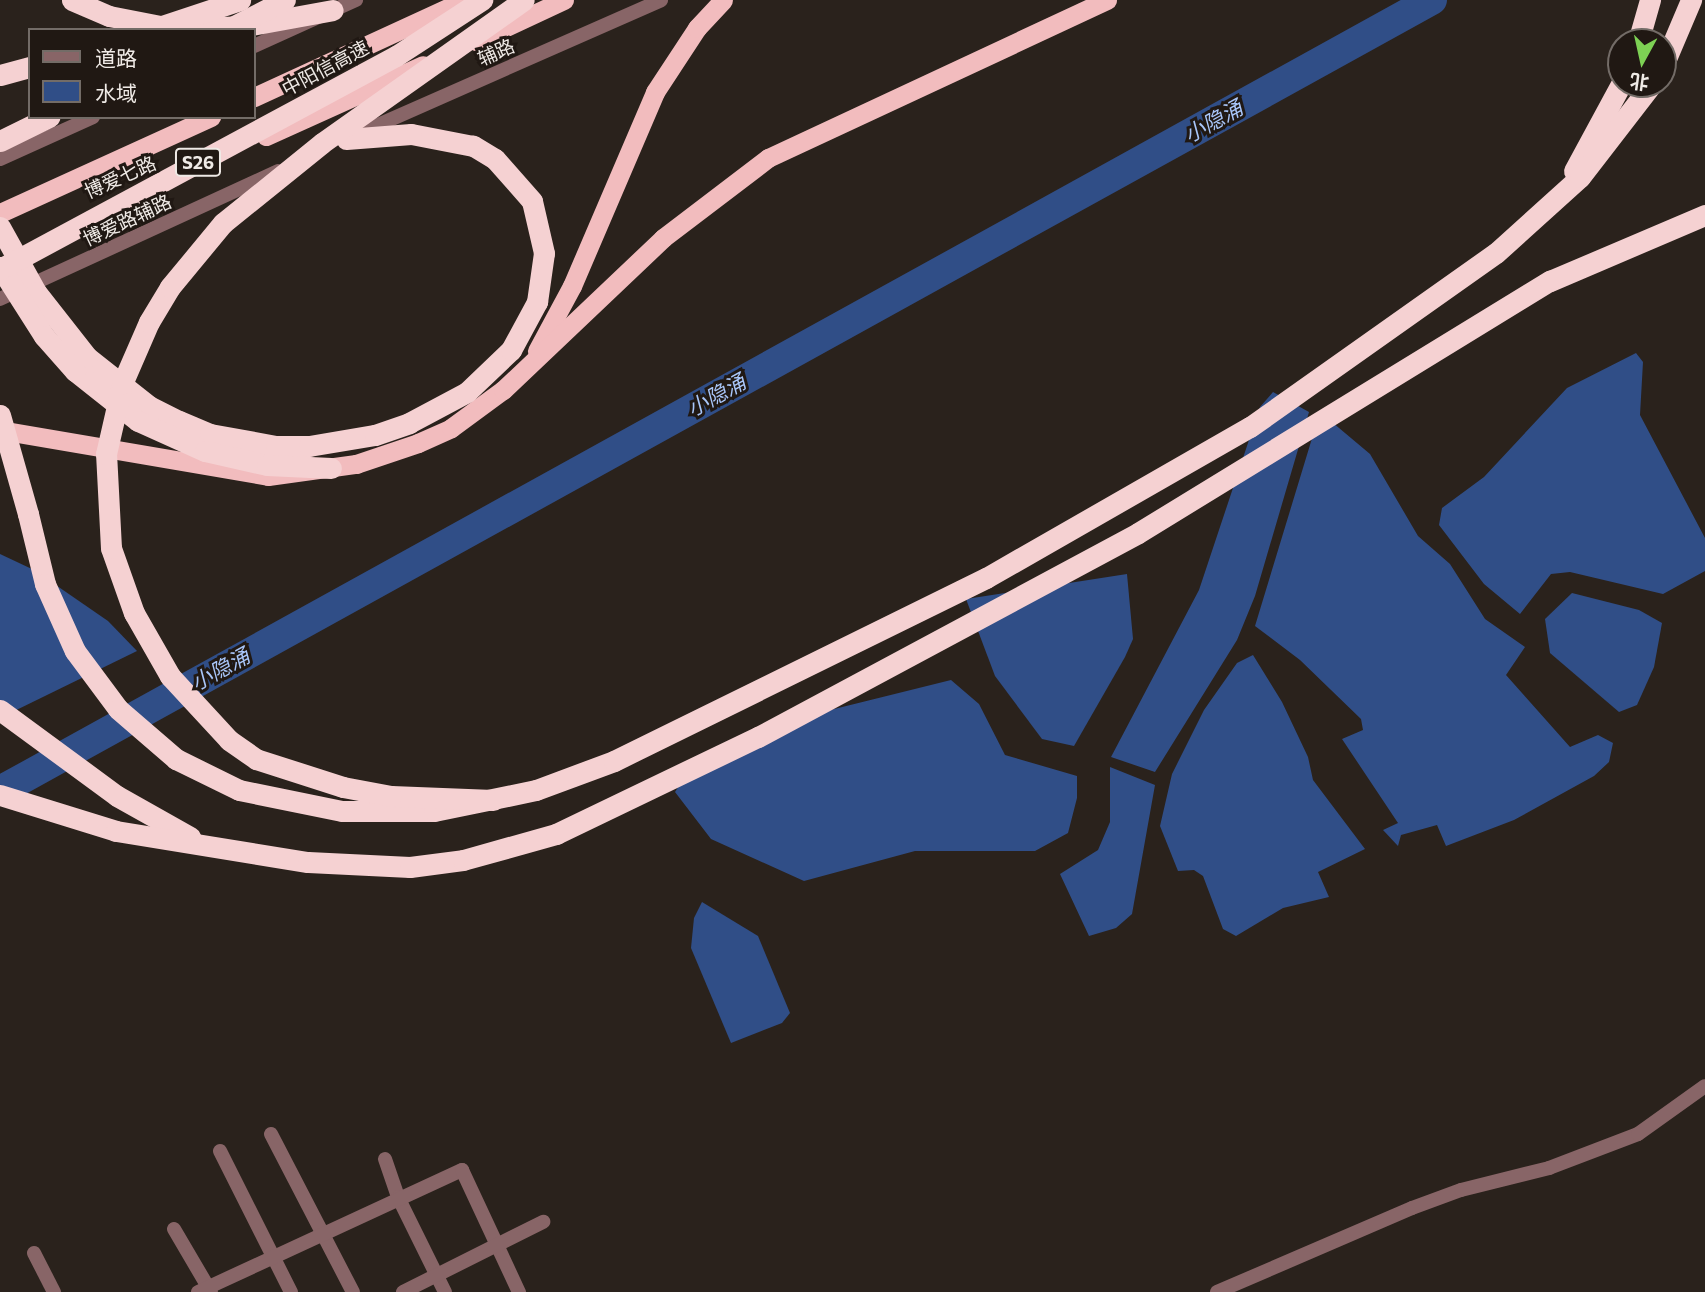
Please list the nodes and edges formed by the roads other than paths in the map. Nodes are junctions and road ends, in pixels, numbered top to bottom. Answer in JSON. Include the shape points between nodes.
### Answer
{"nodes":[{"id":1,"x":72,"y":0,"type":"edge"},
{"id":2,"x":240,"y":0,"type":"edge"},
{"id":3,"x":285,"y":0,"type":"edge"},
{"id":4,"x":356,"y":0,"type":"edge"},
{"id":5,"x":465,"y":0,"type":"edge"},
{"id":6,"x":482,"y":0,"type":"edge"},
{"id":7,"x":524,"y":0,"type":"edge"},
{"id":8,"x":565,"y":0,"type":"edge"},
{"id":9,"x":661,"y":0,"type":"edge"},
{"id":10,"x":723,"y":0,"type":"edge"},
{"id":11,"x":1107,"y":0,"type":"edge"},
{"id":12,"x":1650,"y":0,"type":"edge"},
{"id":13,"x":1691,"y":0,"type":"edge"},
{"id":14,"x":333,"y":10,"type":"junction"},
{"id":15,"x":156,"y":28,"type":"edge"},
{"id":16,"x":171,"y":28,"type":"edge"},
{"id":17,"x":199,"y":28,"type":"edge"},
{"id":18,"x":230,"y":28,"type":"edge"},
{"id":19,"x":1642,"y":28,"type":"edge"},
{"id":20,"x":1677,"y":32,"type":"edge"},
{"id":21,"x":256,"y":45,"type":"edge"},
{"id":22,"x":28,"y":68,"type":"edge"},
{"id":23,"x":0,"y":75,"type":"edge"},
{"id":24,"x":256,"y":96,"type":"edge"},
{"id":25,"x":1614,"y":98,"type":"edge"},
{"id":26,"x":1642,"y":98,"type":"edge"},
{"id":27,"x":45,"y":119,"type":"edge"},
{"id":28,"x":89,"y":119,"type":"edge"},
{"id":29,"x":207,"y":119,"type":"edge"},
{"id":30,"x":346,"y":139,"type":"junction"},
{"id":31,"x":0,"y":141,"type":"edge"},
{"id":32,"x":0,"y":159,"type":"edge"},
{"id":33,"x":1546,"y":211,"type":"junction"},
{"id":34,"x":0,"y":214,"type":"edge"},
{"id":35,"x":1699,"y":219,"type":"edge"},
{"id":36,"x":0,"y":227,"type":"edge"},
{"id":37,"x":0,"y":256,"type":"edge"},
{"id":38,"x":0,"y":268,"type":"edge"},
{"id":39,"x":0,"y":299,"type":"edge"},
{"id":40,"x":81,"y":364,"type":"junction"},
{"id":41,"x":518,"y":377,"type":"junction"},
{"id":42,"x":0,"y":415,"type":"edge"},
{"id":43,"x":0,"y":430,"type":"edge"},
{"id":44,"x":331,"y":468,"type":"junction"},
{"id":45,"x":0,"y":710,"type":"edge"},
{"id":46,"x":0,"y":795,"type":"edge"},
{"id":47,"x":493,"y":800,"type":"junction"},
{"id":48,"x":255,"y":856,"type":"junction"},
{"id":49,"x":1705,"y":1086,"type":"edge"},
{"id":50,"x":271,"y":1134,"type":"dead end"},
{"id":51,"x":220,"y":1151,"type":"dead end"},
{"id":52,"x":385,"y":1159,"type":"dead end"},
{"id":53,"x":398,"y":1197,"type":"junction"},
{"id":54,"x":543,"y":1222,"type":"dead end"},
{"id":55,"x":174,"y":1228,"type":"dead end"},
{"id":56,"x":324,"y":1232,"type":"junction"},
{"id":57,"x":496,"y":1243,"type":"junction"},
{"id":58,"x":34,"y":1253,"type":"dead end"},
{"id":59,"x":273,"y":1256,"type":"junction"},
{"id":60,"x":438,"y":1273,"type":"junction"},
{"id":61,"x":206,"y":1290,"type":"edge"},
{"id":62,"x":54,"y":1292,"type":"edge"},
{"id":63,"x":292,"y":1292,"type":"edge"},
{"id":64,"x":353,"y":1292,"type":"edge"},
{"id":65,"x":403,"y":1292,"type":"edge"},
{"id":66,"x":445,"y":1292,"type":"edge"},
{"id":67,"x":519,"y":1292,"type":"edge"},
{"id":68,"x":1217,"y":1292,"type":"edge"}],
"edges":[{"from":1,"to":16,"type":"highway","via":[[109,16]]},
{"from":2,"to":15,"type":"highway","bridge":true},
{"from":3,"to":18,"type":"highway","bridge":true},
{"from":4,"to":14,"type":"street"},
{"from":5,"to":24,"type":"highway"},
{"from":6,"to":38,"type":"highway","name":"中阳信高速","number":"S26","bridge":true,"via":[[396,56]]},
{"from":7,"to":47,"type":"highway","bridge":true,"via":[[322,143],[223,223],[170,287],[149,322],[122,384],[106,464],[111,548],[134,613],[170,676],[229,740],[256,759],[344,787],[391,796]]},
{"from":8,"to":37,"type":"highway","name":"博爱七路"},
{"from":9,"to":30,"type":"street","name":"辅路"},
{"from":10,"to":41,"type":"highway","via":[[697,28],[655,92],[566,298]]},
{"from":11,"to":41,"type":"highway","via":[[768,158],[663,238]]},
{"from":12,"to":19,"type":"highway"},
{"from":13,"to":20,"type":"highway"},
{"from":14,"to":17,"type":"highway","via":[[245,26]]},
{"from":14,"to":21,"type":"street"},
{"from":22,"to":23,"type":"highway"},
{"from":25,"to":33,"type":"highway","via":[[1574,172]]},
{"from":26,"to":33,"type":"highway","via":[[1604,151]]},
{"from":27,"to":31,"type":"highway"},
{"from":28,"to":32,"type":"street"},
{"from":29,"to":34,"type":"highway","name":"博爱七路"},
{"from":30,"to":39,"type":"street","name":"博爱路辅路"},
{"from":30,"to":40,"type":"highway","via":[[411,134],[473,146],[502,166],[532,201],[544,253],[537,302],[511,350],[484,378],[441,408],[375,435],[309,446],[276,446],[246,443],[179,421]]},
{"from":33,"to":47,"type":"highway","via":[[1377,341],[1250,428],[1123,503],[986,578],[614,761],[573,778]]},
{"from":35,"to":48,"type":"highway","via":[[1550,281],[1138,533],[594,819],[512,849],[410,867]]},
{"from":36,"to":40,"type":"highway","bridge":true},
{"from":38,"to":40,"type":"highway","bridge":true,"via":[[44,336]]},
{"from":40,"to":44,"type":"highway","via":[[138,421],[205,451],[267,465]]},
{"from":41,"to":44,"type":"highway","via":[[451,428],[382,457]]},
{"from":42,"to":47,"type":"highway","bridge":true,"via":[[57,619],[99,685],[148,738],[204,774],[288,803],[396,813]]},
{"from":43,"to":44,"type":"highway","via":[[96,443],[244,475],[286,476]]},
{"from":45,"to":48,"type":"highway","via":[[156,821],[206,843]]},
{"from":46,"to":48,"type":"highway","via":[[116,831]]},
{"from":49,"to":68,"type":"street","via":[[1638,1134],[1549,1168],[1461,1190],[1412,1208]]},
{"from":50,"to":56,"type":"street"},
{"from":51,"to":59,"type":"street"},
{"from":52,"to":53,"type":"street"},
{"from":53,"to":56,"type":"street"},
{"from":53,"to":57,"type":"street","via":[[462,1170]]},
{"from":53,"to":60,"type":"street"},
{"from":54,"to":57,"type":"street"},
{"from":55,"to":61,"type":"street"},
{"from":56,"to":59,"type":"street"},
{"from":56,"to":64,"type":"street"},
{"from":57,"to":60,"type":"street"},
{"from":57,"to":67,"type":"street"},
{"from":58,"to":62,"type":"street"},
{"from":59,"to":61,"type":"street"},
{"from":59,"to":63,"type":"street"},
{"from":60,"to":65,"type":"street"},
{"from":60,"to":66,"type":"street"}]}
